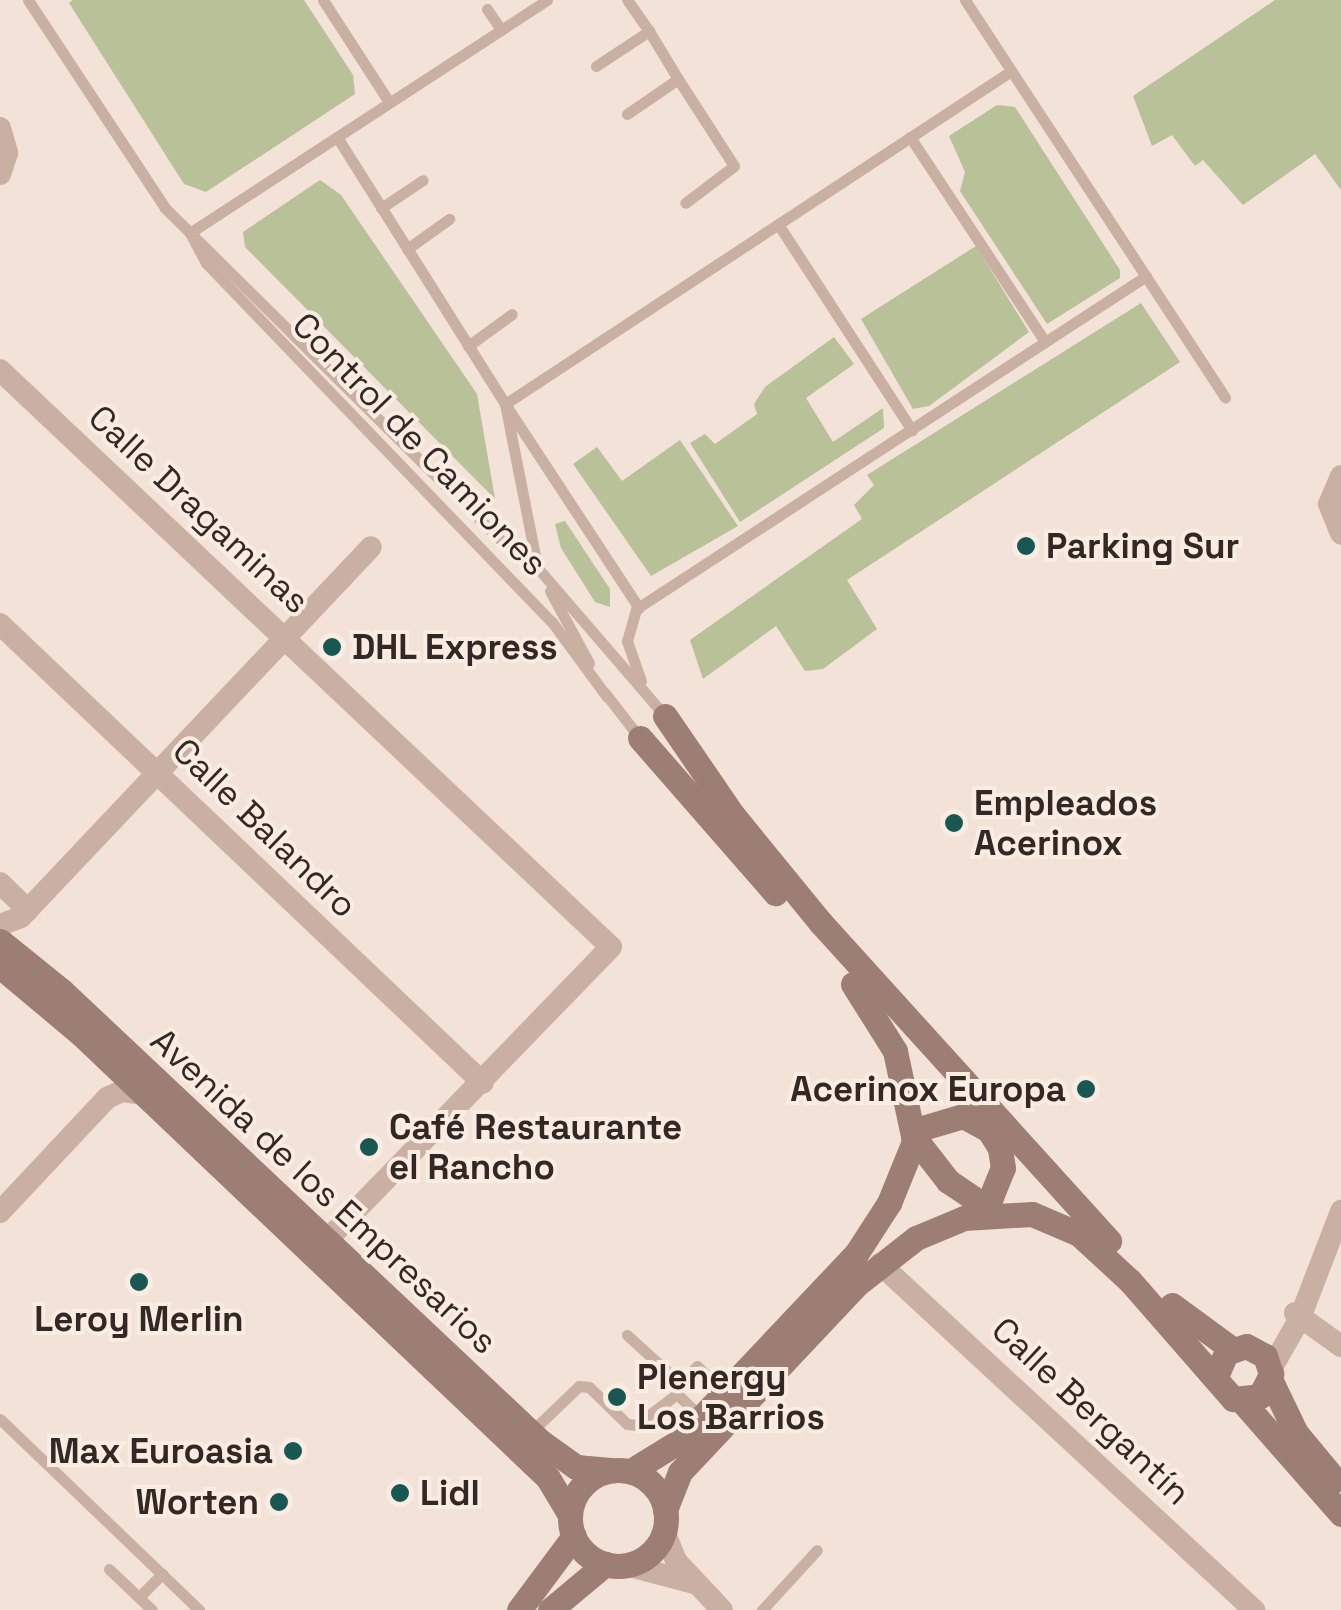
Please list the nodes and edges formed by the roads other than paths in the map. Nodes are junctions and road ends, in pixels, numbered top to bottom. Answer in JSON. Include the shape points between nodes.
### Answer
{"nodes":[{"id":1,"x":28,"y":0,"type":"edge"},
{"id":2,"x":323,"y":0,"type":"edge"},
{"id":3,"x":547,"y":0,"type":"edge"},
{"id":4,"x":627,"y":0,"type":"edge"},
{"id":5,"x":965,"y":0,"type":"edge"},
{"id":6,"x":487,"y":8,"type":"dead end"},
{"id":7,"x":501,"y":30,"type":"junction"},
{"id":8,"x":649,"y":31,"type":"junction"},
{"id":9,"x":596,"y":66,"type":"dead end"},
{"id":10,"x":1011,"y":71,"type":"junction"},
{"id":11,"x":678,"y":78,"type":"junction"},
{"id":12,"x":389,"y":102,"type":"junction"},
{"id":13,"x":627,"y":114,"type":"dead end"},
{"id":14,"x":0,"y":128,"type":"edge"},
{"id":15,"x":337,"y":137,"type":"junction"},
{"id":16,"x":910,"y":137,"type":"junction"},
{"id":17,"x":0,"y":174,"type":"edge"},
{"id":18,"x":423,"y":180,"type":"dead end"},
{"id":19,"x":685,"y":203,"type":"dead end"},
{"id":20,"x":381,"y":208,"type":"junction"},
{"id":21,"x":449,"y":219,"type":"dead end"},
{"id":22,"x":778,"y":224,"type":"junction"},
{"id":23,"x":190,"y":233,"type":"junction"},
{"id":24,"x":407,"y":249,"type":"junction"},
{"id":25,"x":1146,"y":276,"type":"junction"},
{"id":26,"x":512,"y":314,"type":"dead end"},
{"id":27,"x":1045,"y":342,"type":"junction"},
{"id":28,"x":468,"y":346,"type":"junction"},
{"id":29,"x":0,"y":370,"type":"edge"},
{"id":30,"x":1225,"y":398,"type":"dead end"},
{"id":31,"x":505,"y":404,"type":"junction"},
{"id":32,"x":912,"y":430,"type":"junction"},
{"id":33,"x":1341,"y":476,"type":"edge"},
{"id":34,"x":1341,"y":534,"type":"edge"},
{"id":35,"x":371,"y":547,"type":"dead end"},
{"id":36,"x":536,"y":566,"type":"junction"},
{"id":37,"x":638,"y":608,"type":"junction"},
{"id":38,"x":0,"y":624,"type":"edge"},
{"id":39,"x":285,"y":638,"type":"junction"},
{"id":40,"x":607,"y":697,"type":"junction"},
{"id":41,"x":665,"y":716,"type":"junction"},
{"id":42,"x":640,"y":738,"type":"joint"},
{"id":43,"x":157,"y":774,"type":"junction"},
{"id":44,"x":0,"y":883,"type":"edge"},
{"id":45,"x":16,"y":917,"type":"edge"},
{"id":46,"x":0,"y":941,"type":"edge"},
{"id":47,"x":11,"y":961,"type":"edge"},
{"id":48,"x":900,"y":1012,"type":"junction"},
{"id":49,"x":111,"y":1063,"type":"junction"},
{"id":50,"x":482,"y":1082,"type":"junction"},
{"id":51,"x":143,"y":1094,"type":"junction"},
{"id":52,"x":106,"y":1098,"type":"junction"},
{"id":53,"x":984,"y":1124,"type":"junction"},
{"id":54,"x":913,"y":1136,"type":"junction"},
{"id":55,"x":1341,"y":1211,"type":"edge"},
{"id":56,"x":0,"y":1212,"type":"edge"},
{"id":57,"x":980,"y":1212,"type":"junction"},
{"id":58,"x":1094,"y":1226,"type":"junction"},
{"id":59,"x":326,"y":1240,"type":"junction"},
{"id":60,"x":880,"y":1264,"type":"junction"},
{"id":61,"x":1298,"y":1315,"type":"junction"},
{"id":62,"x":627,"y":1335,"type":"dead end"},
{"id":63,"x":1341,"y":1346,"type":"edge"},
{"id":64,"x":1243,"y":1348,"type":"junction"},
{"id":65,"x":1217,"y":1374,"type":"junction"},
{"id":66,"x":1271,"y":1374,"type":"junction"},
{"id":67,"x":679,"y":1388,"type":"junction"},
{"id":68,"x":724,"y":1393,"type":"junction"},
{"id":69,"x":1241,"y":1400,"type":"junction"},
{"id":70,"x":702,"y":1417,"type":"junction"},
{"id":71,"x":0,"y":1419,"type":"edge"},
{"id":72,"x":530,"y":1432,"type":"junction"},
{"id":73,"x":621,"y":1471,"type":"junction"},
{"id":74,"x":1341,"y":1488,"type":"edge"},
{"id":75,"x":1341,"y":1514,"type":"edge"},
{"id":76,"x":665,"y":1520,"type":"junction"},
{"id":77,"x":572,"y":1526,"type":"junction"},
{"id":78,"x":817,"y":1550,"type":"dead end"},
{"id":79,"x":616,"y":1565,"type":"junction"},
{"id":80,"x":109,"y":1569,"type":"dead end"},
{"id":81,"x":162,"y":1574,"type":"junction"},
{"id":82,"x":694,"y":1584,"type":"junction"},
{"id":83,"x":139,"y":1598,"type":"junction"},
{"id":84,"x":556,"y":1607,"type":"edge"},
{"id":85,"x":152,"y":1610,"type":"edge"},
{"id":86,"x":199,"y":1610,"type":"edge"},
{"id":87,"x":519,"y":1610,"type":"edge"},
{"id":88,"x":722,"y":1610,"type":"edge"},
{"id":89,"x":762,"y":1610,"type":"edge"},
{"id":90,"x":1254,"y":1610,"type":"edge"}],
"edges":[{"from":1,"to":23,"type":"lane","via":[[164,208]]},
{"from":2,"to":12,"type":"lane"},
{"from":3,"to":7,"type":"lane"},
{"from":4,"to":8,"type":"lane"},
{"from":5,"to":10,"type":"lane"},
{"from":6,"to":7,"type":"lane"},
{"from":7,"to":12,"type":"lane"},
{"from":8,"to":9,"type":"lane"},
{"from":8,"to":11,"type":"lane"},
{"from":10,"to":16,"type":"lane"},
{"from":10,"to":25,"type":"lane"},
{"from":11,"to":13,"type":"lane"},
{"from":11,"to":19,"type":"lane","via":[[734,166]]},
{"from":12,"to":15,"type":"lane"},
{"from":14,"to":17,"type":"street","via":[[7,152]]},
{"from":15,"to":20,"type":"lane"},
{"from":15,"to":23,"type":"lane"},
{"from":16,"to":22,"type":"lane"},
{"from":16,"to":27,"type":"lane"},
{"from":18,"to":20,"type":"lane"},
{"from":20,"to":24,"type":"lane"},
{"from":21,"to":24,"type":"lane"},
{"from":22,"to":31,"type":"lane"},
{"from":22,"to":32,"type":"lane"},
{"from":23,"to":36,"type":"lane","via":[[502,541]]},
{"from":23,"to":40,"type":"lane","name":"Control de Camiones","via":[[206,263],[552,622]]},
{"from":24,"to":28,"type":"lane"},
{"from":25,"to":27,"type":"lane"},
{"from":25,"to":30,"type":"lane"},
{"from":26,"to":28,"type":"lane"},
{"from":27,"to":32,"type":"lane"},
{"from":28,"to":31,"type":"lane"},
{"from":29,"to":39,"type":"street","name":"Calle Dragaminas"},
{"from":31,"to":36,"type":"lane"},
{"from":31,"to":37,"type":"lane"},
{"from":32,"to":37,"type":"lane"},
{"from":33,"to":34,"type":"street","via":[[1330,504]]},
{"from":35,"to":39,"type":"street"},
{"from":36,"to":40,"type":"lane"},
{"from":36,"to":41,"type":"lane"},
{"from":37,"to":41,"type":"lane","via":[[629,659]]},
{"from":38,"to":43,"type":"street","name":"Calle Balandro"},
{"from":39,"to":43,"type":"street"},
{"from":39,"to":50,"type":"street","name":"Calle Dragaminas","via":[[611,946]]},
{"from":40,"to":42,"type":"lane"},
{"from":41,"to":48,"type":"street","via":[[732,814]]},
{"from":42,"to":54,"type":"street","via":[[874,1009],[895,1052]]},
{"from":43,"to":45,"type":"street"},
{"from":43,"to":50,"type":"street","name":"Calle Balandro"},
{"from":44,"to":45,"type":"street"},
{"from":45,"to":47,"type":"street"},
{"from":46,"to":47,"type":"street","name":"Avenida de los Empresarios"},
{"from":47,"to":49,"type":"street","name":"Avenida de los Empresarios"},
{"from":47,"to":59,"type":"street","name":"Avenida de los Empresarios"},
{"from":48,"to":53,"type":"street","via":[[930,1061]]},
{"from":48,"to":58,"type":"street"},
{"from":49,"to":51,"type":"street","name":"Avenida de los Empresarios"},
{"from":49,"to":52,"type":"street"},
{"from":50,"to":59,"type":"street"},
{"from":51,"to":52,"type":"street","via":[[122,1091]]},
{"from":51,"to":77,"type":"street","name":"Avenida de los Empresarios","via":[[548,1478]]},
{"from":52,"to":56,"type":"street"},
{"from":53,"to":54,"type":"street","via":[[944,1117]]},
{"from":53,"to":57,"type":"street","via":[[1000,1148],[1003,1168]]},
{"from":53,"to":58,"type":"street","via":[[1054,1196]]},
{"from":54,"to":57,"type":"street","via":[[930,1163]]},
{"from":54,"to":68,"type":"street","via":[[889,1204],[856,1254]]},
{"from":55,"to":61,"type":"street"},
{"from":57,"to":60,"type":"street"},
{"from":57,"to":65,"type":"street","via":[[1032,1214],[1090,1241]]},
{"from":58,"to":64,"type":"street","via":[[1189,1323]]},
{"from":59,"to":72,"type":"street","name":"Avenida de los Empresarios"},
{"from":60,"to":76,"type":"street","via":[[680,1472]]},
{"from":60,"to":90,"type":"street","name":"Calle Bergantín"},
{"from":61,"to":63,"type":"street"},
{"from":61,"to":64,"type":"street","via":[[1276,1338]]},
{"from":61,"to":66,"type":"street"},
{"from":62,"to":67,"type":"lane"},
{"from":64,"to":65,"type":"street"},
{"from":64,"to":66,"type":"street"},
{"from":65,"to":69,"type":"street","via":[[1221,1389]]},
{"from":66,"to":69,"type":"street","via":[[1260,1396]]},
{"from":66,"to":74,"type":"street","via":[[1296,1433]]},
{"from":67,"to":68,"type":"lane","via":[[697,1366]]},
{"from":67,"to":70,"type":"lane"},
{"from":67,"to":72,"type":"lane","via":[[636,1426],[579,1386]]},
{"from":68,"to":70,"type":"street"},
{"from":69,"to":75,"type":"street"},
{"from":70,"to":73,"type":"street","via":[[653,1463]]},
{"from":71,"to":81,"type":"lane"},
{"from":72,"to":73,"type":"street","name":"Avenida de los Empresarios","via":[[576,1467]]},
{"from":73,"to":76,"type":"street","via":[[657,1490]]},
{"from":73,"to":77,"type":"street","via":[[582,1486]]},
{"from":76,"to":79,"type":"street","via":[[646,1557]]},
{"from":76,"to":82,"type":"street","via":[[671,1554]]},
{"from":77,"to":79,"type":"street"},
{"from":77,"to":87,"type":"street"},
{"from":78,"to":89,"type":"lane"},
{"from":79,"to":82,"type":"street"},
{"from":79,"to":84,"type":"street"},
{"from":80,"to":83,"type":"lane"},
{"from":81,"to":83,"type":"lane"},
{"from":81,"to":86,"type":"lane"},
{"from":82,"to":88,"type":"street"},
{"from":83,"to":85,"type":"lane"}]}
